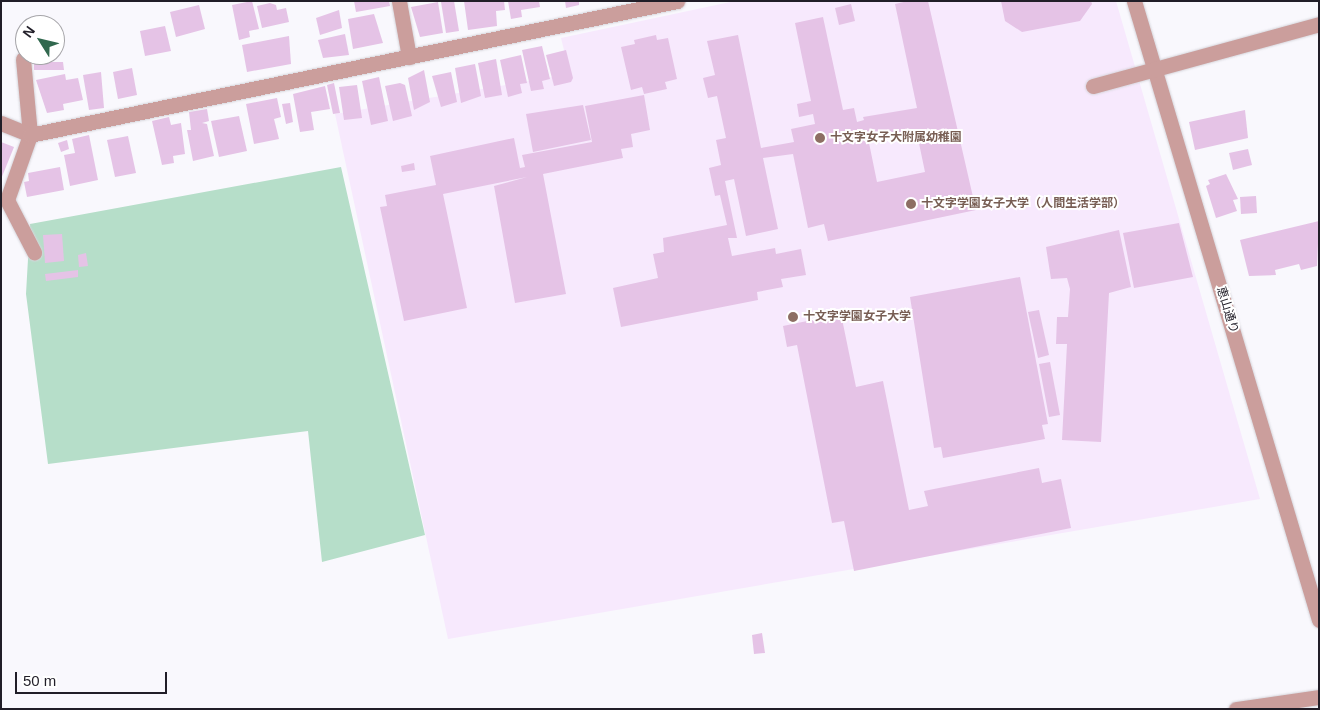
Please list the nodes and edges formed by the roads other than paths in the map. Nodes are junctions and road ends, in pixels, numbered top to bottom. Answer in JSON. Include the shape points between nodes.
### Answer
{"nodes":[{"id":1,"x":399,"y":1,"type":"edge"},
{"id":2,"x":677,"y":1,"type":"edge"},
{"id":3,"x":1134,"y":1,"type":"edge"},
{"id":4,"x":1319,"y":24,"type":"edge"},
{"id":5,"x":409,"y":56,"type":"junction"},
{"id":6,"x":24,"y":65,"type":"edge"},
{"id":7,"x":1154,"y":66,"type":"junction"},
{"id":8,"x":1093,"y":86,"type":"dead end"},
{"id":9,"x":1,"y":123,"type":"edge"},
{"id":10,"x":30,"y":135,"type":"junction"},
{"id":11,"x":34,"y":252,"type":"dead end"},
{"id":12,"x":1319,"y":620,"type":"edge"},
{"id":13,"x":1319,"y":697,"type":"edge"},
{"id":14,"x":1236,"y":709,"type":"edge"}],
"edges":[{"from":1,"to":5,"type":"street"},
{"from":2,"to":5,"type":"street"},
{"from":3,"to":7,"type":"street","name":"恵山通り"},
{"from":4,"to":7,"type":"street"},
{"from":5,"to":10,"type":"street"},
{"from":6,"to":10,"type":"street"},
{"from":7,"to":8,"type":"street"},
{"from":7,"to":12,"type":"street","name":"恵山通り"},
{"from":9,"to":10,"type":"street"},
{"from":10,"to":11,"type":"street","via":[[7,200]]},
{"from":13,"to":14,"type":"street"}]}
